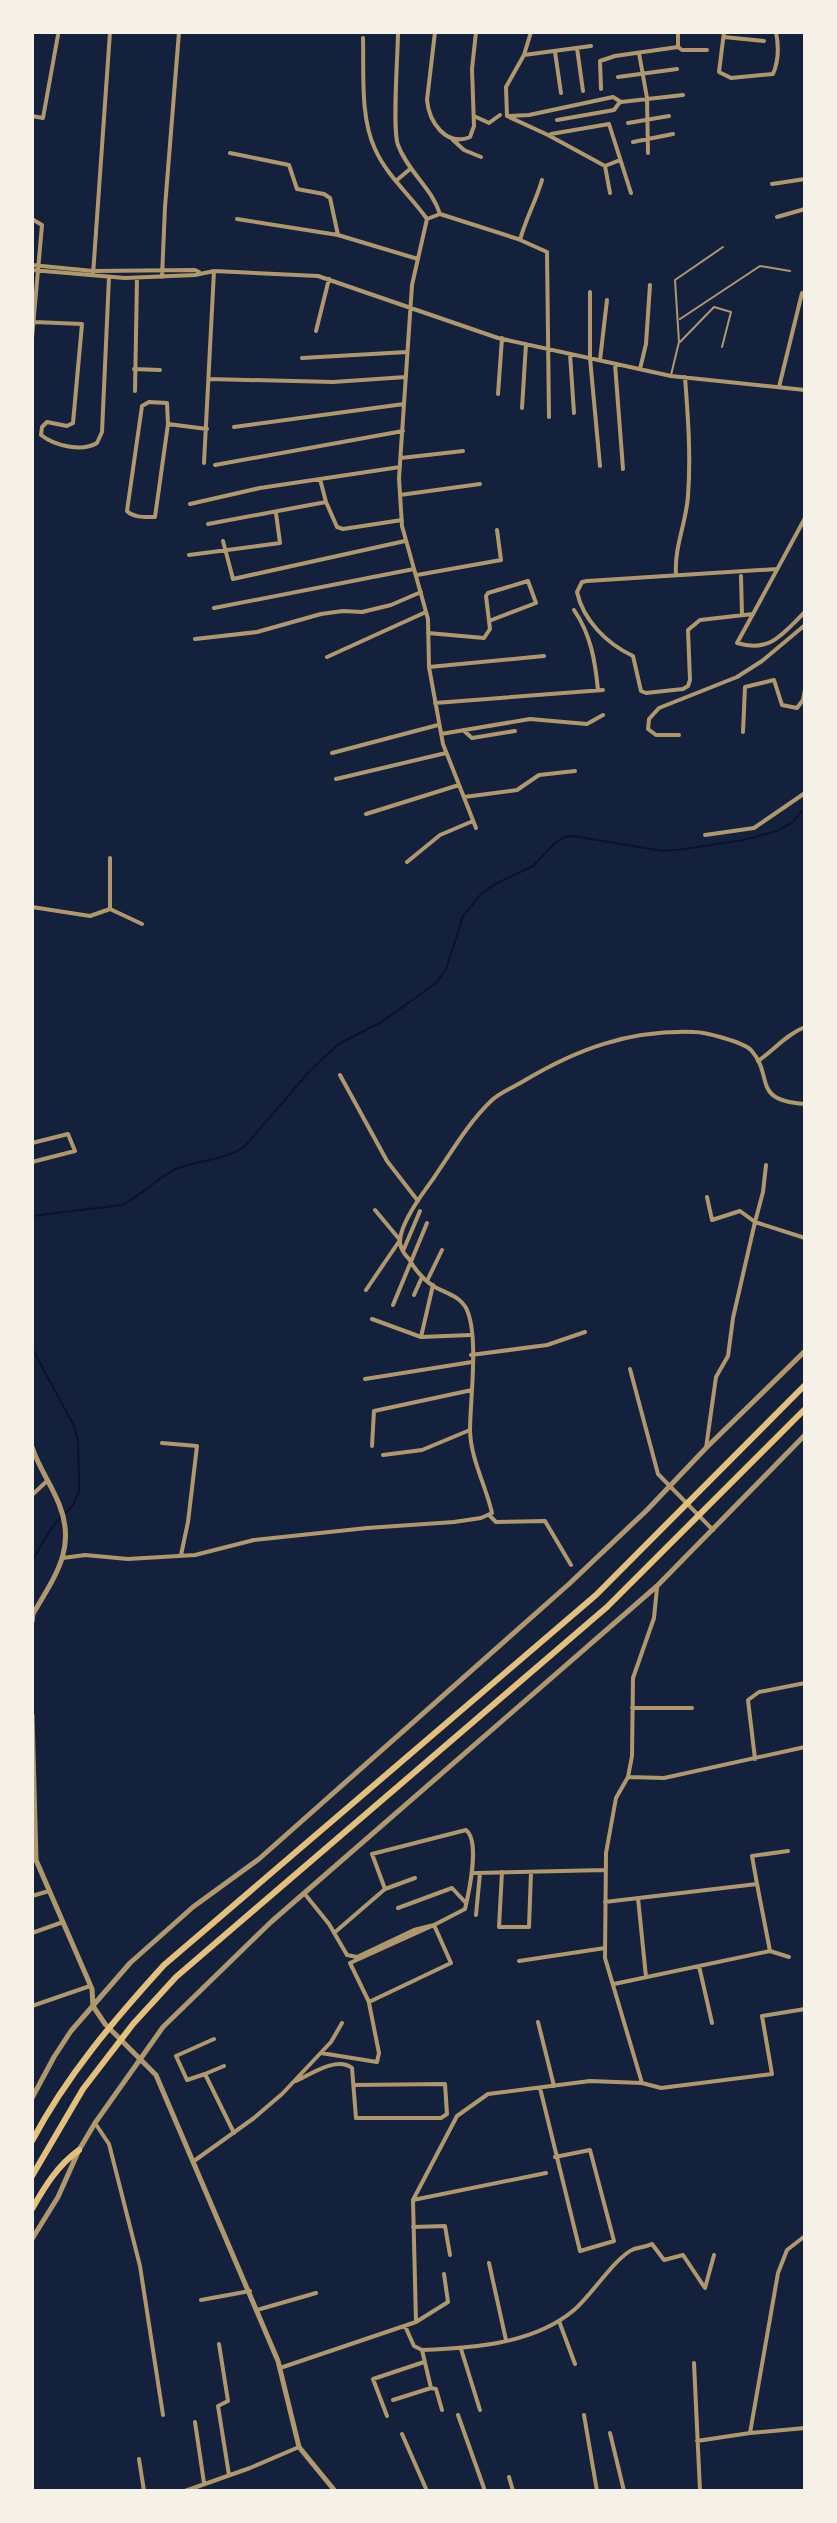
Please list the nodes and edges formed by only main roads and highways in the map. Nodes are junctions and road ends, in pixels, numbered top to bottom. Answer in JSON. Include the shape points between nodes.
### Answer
{"nodes":[{"id":1,"x":805,"y":1385,"type":"edge"},
{"id":2,"x":805,"y":1409,"type":"edge"},
{"id":3,"x":32,"y":2141,"type":"edge"},
{"id":4,"x":79,"y":2150,"type":"road end"},
{"id":5,"x":32,"y":2176,"type":"edge"},
{"id":6,"x":32,"y":2209,"type":"edge"}],
"edges":[{"from":1,"to":3,"type":"highway","via":[[596,1595],[164,1965],[69,2079]]},
{"from":2,"to":5,"type":"highway","via":[[607,1607],[176,1977],[83,2089]]},
{"from":4,"to":6,"type":"highway","via":[[67,2158]]}]}
